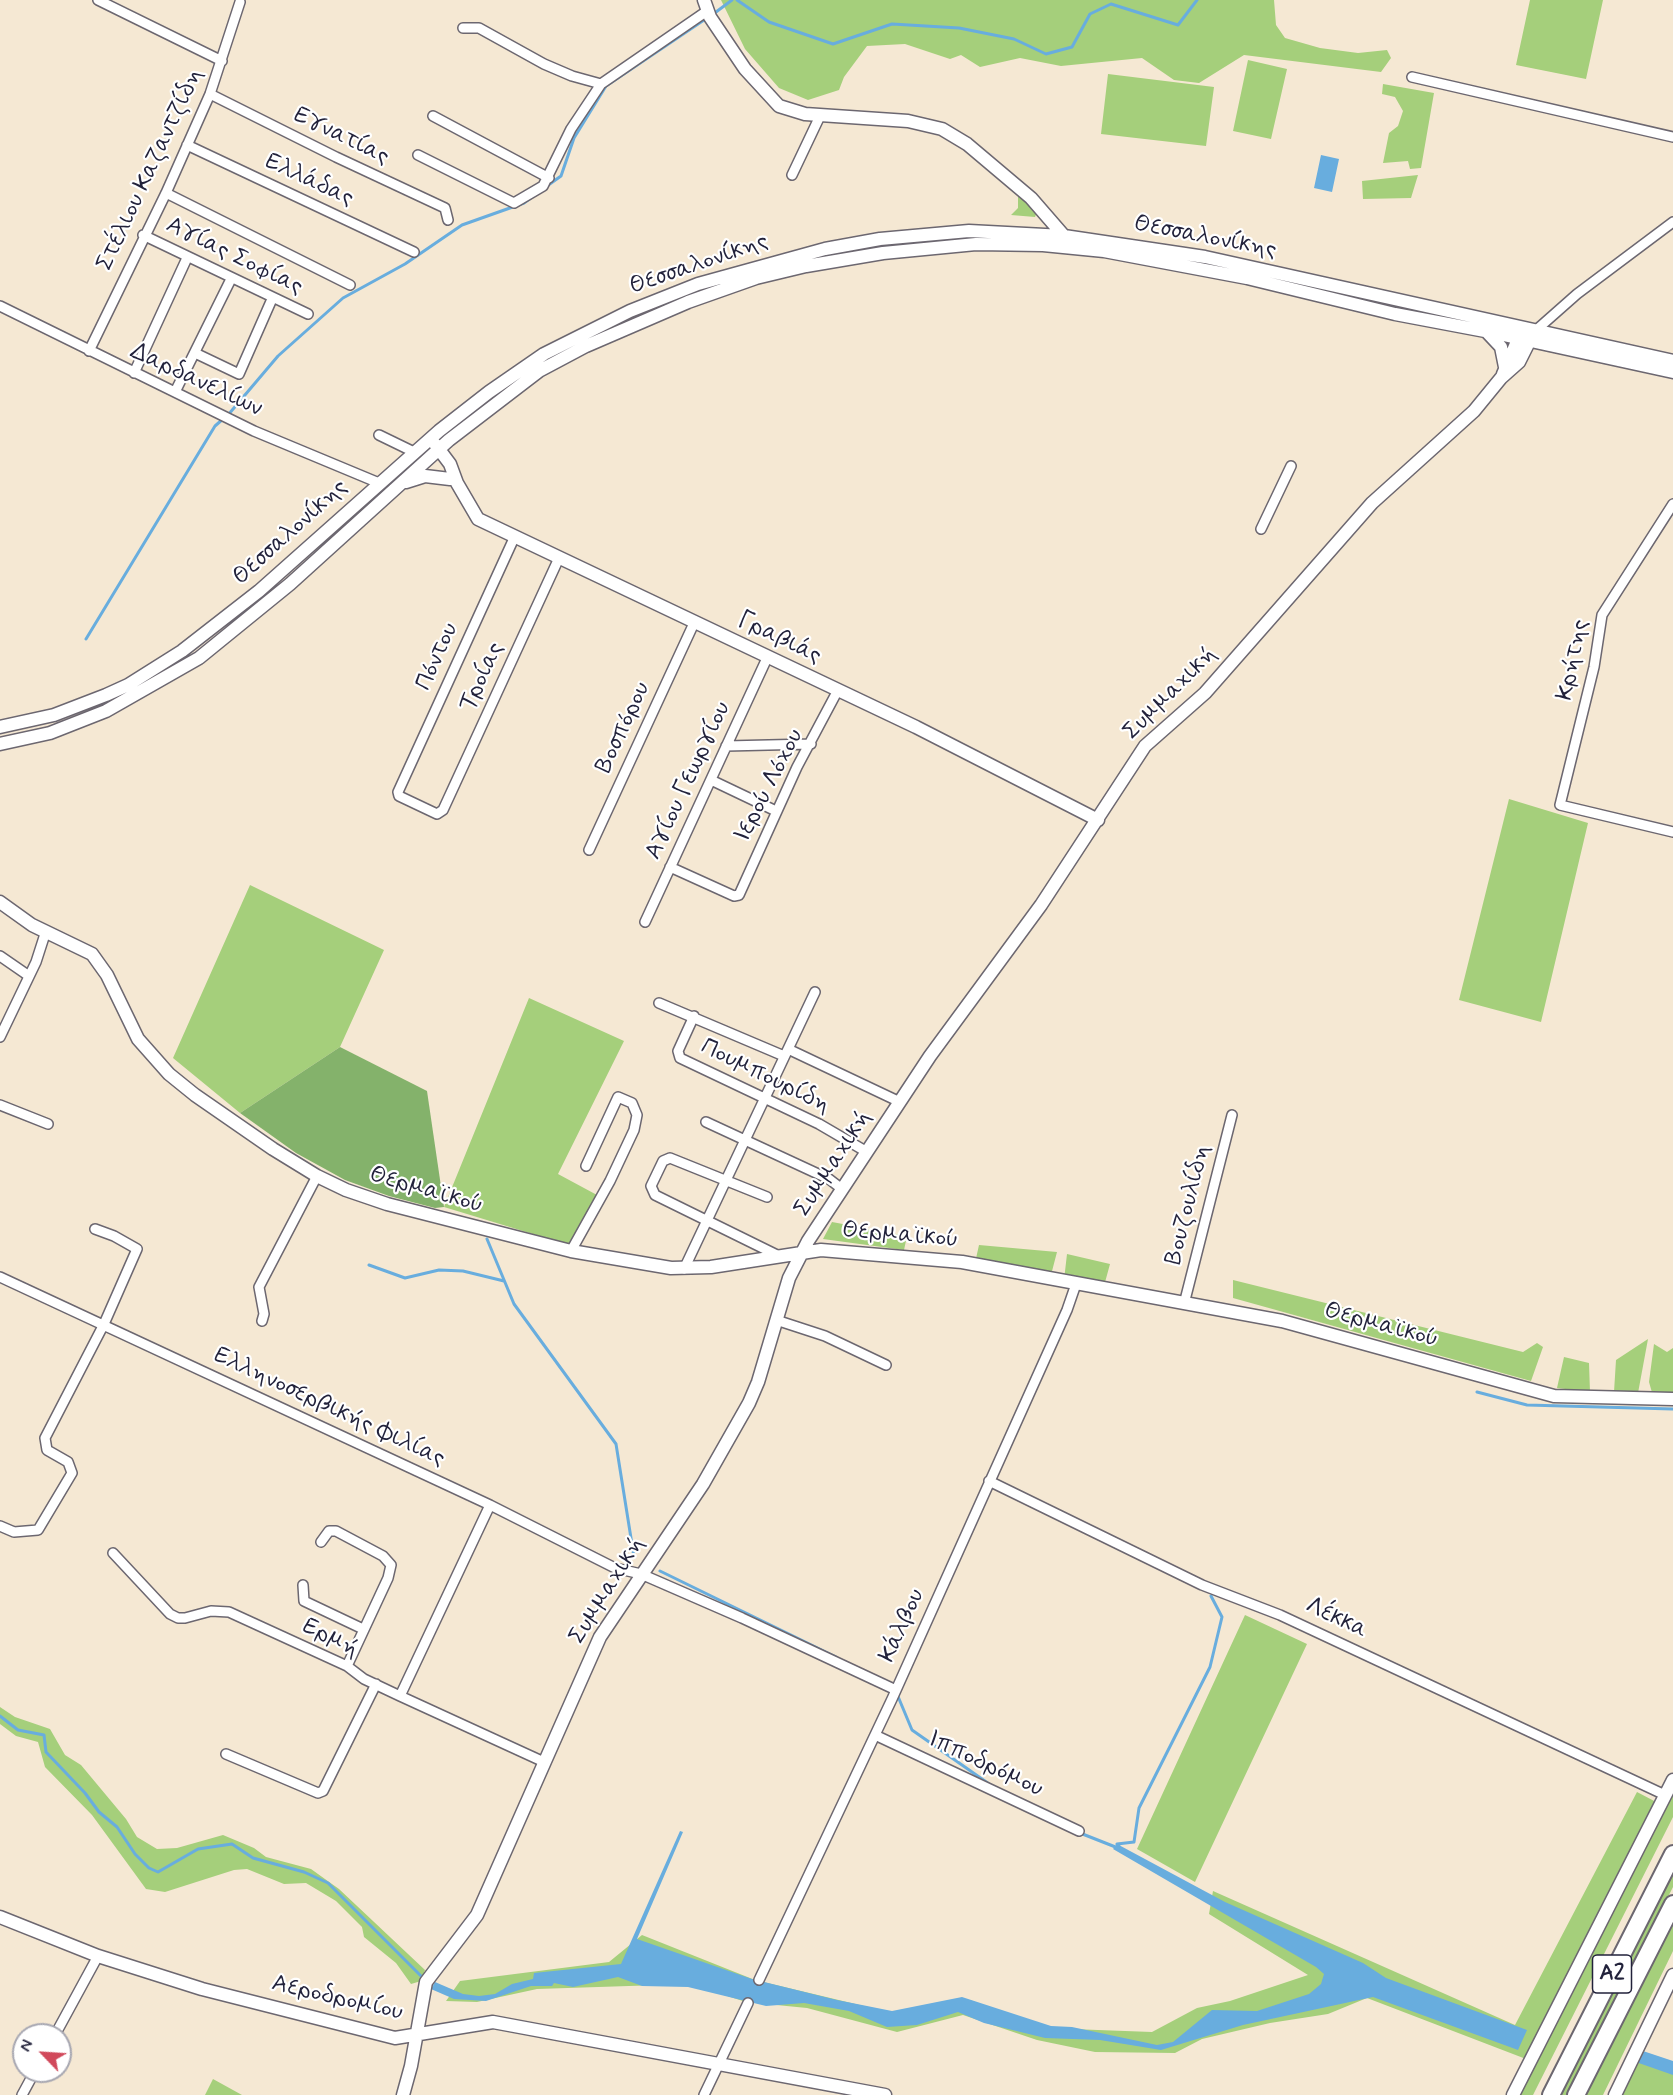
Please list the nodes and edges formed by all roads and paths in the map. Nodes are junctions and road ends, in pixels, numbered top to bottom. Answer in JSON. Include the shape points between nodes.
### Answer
{"nodes":[{"id":1,"x":98,"y":0,"type":"edge"},
{"id":2,"x":240,"y":2,"type":"dead end"},
{"id":3,"x":705,"y":6,"type":"edge"},
{"id":4,"x":463,"y":28,"type":"dead end"},
{"id":5,"x":222,"y":61,"type":"junction"},
{"id":6,"x":1412,"y":78,"type":"dead end"},
{"id":7,"x":601,"y":84,"type":"junction"},
{"id":8,"x":210,"y":94,"type":"junction"},
{"id":9,"x":433,"y":116,"type":"dead end"},
{"id":10,"x":820,"y":116,"type":"junction"},
{"id":11,"x":1673,"y":137,"type":"edge"},
{"id":12,"x":187,"y":145,"type":"junction"},
{"id":13,"x":418,"y":155,"type":"dead end"},
{"id":14,"x":792,"y":175,"type":"dead end"},
{"id":15,"x":549,"y":178,"type":"junction"},
{"id":16,"x":166,"y":193,"type":"junction"},
{"id":17,"x":448,"y":220,"type":"dead end"},
{"id":18,"x":1673,"y":222,"type":"edge"},
{"id":19,"x":143,"y":235,"type":"junction"},
{"id":20,"x":1064,"y":236,"type":"junction"},
{"id":21,"x":414,"y":252,"type":"dead end"},
{"id":22,"x":187,"y":258,"type":"junction"},
{"id":23,"x":231,"y":279,"type":"junction"},
{"id":24,"x":350,"y":285,"type":"dead end"},
{"id":25,"x":272,"y":299,"type":"junction"},
{"id":26,"x":0,"y":306,"type":"edge"},
{"id":27,"x":308,"y":314,"type":"dead end"},
{"id":28,"x":1485,"y":331,"type":"junction"},
{"id":29,"x":1526,"y":336,"type":"junction"},
{"id":30,"x":89,"y":351,"type":"junction"},
{"id":31,"x":195,"y":353,"type":"junction"},
{"id":32,"x":1673,"y":361,"type":"edge"},
{"id":33,"x":1673,"y":372,"type":"edge"},
{"id":34,"x":134,"y":373,"type":"junction"},
{"id":35,"x":1502,"y":376,"type":"junction"},
{"id":36,"x":175,"y":392,"type":"junction"},
{"id":37,"x":379,"y":435,"type":"dead end"},
{"id":38,"x":422,"y":445,"type":"junction"},
{"id":39,"x":434,"y":453,"type":"junction"},
{"id":40,"x":1291,"y":466,"type":"dead end"},
{"id":41,"x":453,"y":481,"type":"junction"},
{"id":42,"x":379,"y":483,"type":"junction"},
{"id":43,"x":397,"y":486,"type":"junction"},
{"id":44,"x":1673,"y":504,"type":"edge"},
{"id":45,"x":1261,"y":529,"type":"dead end"},
{"id":46,"x":514,"y":537,"type":"junction"},
{"id":47,"x":559,"y":558,"type":"junction"},
{"id":48,"x":695,"y":621,"type":"junction"},
{"id":49,"x":768,"y":656,"type":"junction"},
{"id":50,"x":838,"y":690,"type":"junction"},
{"id":51,"x":0,"y":727,"type":"edge"},
{"id":52,"x":0,"y":744,"type":"edge"},
{"id":53,"x":811,"y":744,"type":"junction"},
{"id":54,"x":726,"y":746,"type":"junction"},
{"id":55,"x":711,"y":780,"type":"junction"},
{"id":56,"x":776,"y":811,"type":"junction"},
{"id":57,"x":441,"y":813,"type":"joint"},
{"id":58,"x":1098,"y":820,"type":"junction"},
{"id":59,"x":1673,"y":832,"type":"edge"},
{"id":60,"x":589,"y":850,"type":"dead end"},
{"id":61,"x":670,"y":867,"type":"junction"},
{"id":62,"x":0,"y":902,"type":"edge"},
{"id":63,"x":645,"y":922,"type":"dead end"},
{"id":64,"x":46,"y":931,"type":"junction"},
{"id":65,"x":2,"y":960,"type":"edge"},
{"id":66,"x":29,"y":976,"type":"junction"},
{"id":67,"x":815,"y":992,"type":"dead end"},
{"id":68,"x":659,"y":1003,"type":"dead end"},
{"id":69,"x":694,"y":1017,"type":"junction"},
{"id":70,"x":0,"y":1037,"type":"edge"},
{"id":71,"x":786,"y":1053,"type":"junction"},
{"id":72,"x":764,"y":1098,"type":"junction"},
{"id":73,"x":900,"y":1102,"type":"junction"},
{"id":74,"x":0,"y":1105,"type":"edge"},
{"id":75,"x":1232,"y":1115,"type":"dead end"},
{"id":76,"x":706,"y":1122,"type":"dead end"},
{"id":77,"x":48,"y":1124,"type":"dead end"},
{"id":78,"x":744,"y":1140,"type":"junction"},
{"id":79,"x":867,"y":1152,"type":"junction"},
{"id":80,"x":586,"y":1166,"type":"dead end"},
{"id":81,"x":317,"y":1176,"type":"junction"},
{"id":82,"x":726,"y":1180,"type":"junction"},
{"id":83,"x":842,"y":1189,"type":"junction"},
{"id":84,"x":767,"y":1197,"type":"dead end"},
{"id":85,"x":706,"y":1222,"type":"junction"},
{"id":86,"x":94,"y":1229,"type":"dead end"},
{"id":87,"x":571,"y":1251,"type":"junction"},
{"id":88,"x":801,"y":1252,"type":"junction"},
{"id":89,"x":779,"y":1256,"type":"junction"},
{"id":90,"x":684,"y":1269,"type":"junction"},
{"id":91,"x":0,"y":1277,"type":"edge"},
{"id":92,"x":1076,"y":1284,"type":"junction"},
{"id":93,"x":1184,"y":1304,"type":"junction"},
{"id":94,"x":776,"y":1320,"type":"junction"},
{"id":95,"x":262,"y":1321,"type":"dead end"},
{"id":96,"x":104,"y":1324,"type":"junction"},
{"id":97,"x":886,"y":1365,"type":"dead end"},
{"id":98,"x":1673,"y":1399,"type":"edge"},
{"id":99,"x":989,"y":1481,"type":"junction"},
{"id":100,"x":490,"y":1505,"type":"junction"},
{"id":101,"x":0,"y":1526,"type":"edge"},
{"id":102,"x":321,"y":1542,"type":"dead end"},
{"id":103,"x":113,"y":1553,"type":"dead end"},
{"id":104,"x":641,"y":1575,"type":"junction"},
{"id":105,"x":303,"y":1585,"type":"dead end"},
{"id":106,"x":363,"y":1629,"type":"junction"},
{"id":107,"x":347,"y":1666,"type":"junction"},
{"id":108,"x":376,"y":1684,"type":"junction"},
{"id":109,"x":896,"y":1690,"type":"junction"},
{"id":110,"x":400,"y":1696,"type":"junction"},
{"id":111,"x":875,"y":1735,"type":"junction"},
{"id":112,"x":226,"y":1754,"type":"dead end"},
{"id":113,"x":544,"y":1762,"type":"junction"},
{"id":114,"x":1673,"y":1780,"type":"edge"},
{"id":115,"x":1665,"y":1795,"type":"junction"},
{"id":116,"x":1079,"y":1831,"type":"dead end"},
{"id":117,"x":1673,"y":1854,"type":"edge"},
{"id":118,"x":1673,"y":1904,"type":"edge"},
{"id":119,"x":0,"y":1917,"type":"edge"},
{"id":120,"x":98,"y":1956,"type":"junction"},
{"id":121,"x":1673,"y":1975,"type":"edge"},
{"id":122,"x":759,"y":1980,"type":"dead end"},
{"id":123,"x":748,"y":2003,"type":"dead end"},
{"id":124,"x":62,"y":2023,"type":"edge"},
{"id":125,"x":417,"y":2036,"type":"junction"},
{"id":126,"x":718,"y":2064,"type":"junction"},
{"id":127,"x":403,"y":2095,"type":"edge"},
{"id":128,"x":704,"y":2095,"type":"edge"},
{"id":129,"x":885,"y":2095,"type":"edge"},
{"id":130,"x":1513,"y":2095,"type":"edge"},
{"id":131,"x":1551,"y":2095,"type":"edge"},
{"id":132,"x":1576,"y":2095,"type":"edge"},
{"id":133,"x":1615,"y":2095,"type":"edge"}],
"edges":[{"from":1,"to":5,"type":"street"},
{"from":2,"to":5,"type":"street","name":"Στέλιου Καζαντζίδη"},
{"from":3,"to":7,"type":"street"},
{"from":3,"to":10,"type":"street","via":[[745,69],[770,99],[790,111]]},
{"from":4,"to":7,"type":"street","via":[[479,28],[544,64]]},
{"from":5,"to":8,"type":"street","name":"Στέλιου Καζαντζίδη"},
{"from":6,"to":11,"type":"street"},
{"from":7,"to":15,"type":"street","via":[[571,129]]},
{"from":8,"to":12,"type":"street","name":"Στέλιου Καζαντζίδη"},
{"from":8,"to":17,"type":"street","name":"Εγνατίας","via":[[445,208]]},
{"from":9,"to":15,"type":"street"},
{"from":10,"to":14,"type":"street"},
{"from":10,"to":20,"type":"street","via":[[908,121],[950,133],[1031,198]]},
{"from":12,"to":16,"type":"street","name":"Στέλιου Καζαντζίδη"},
{"from":12,"to":21,"type":"street","name":"Ελλάδας"},
{"from":13,"to":15,"type":"street","via":[[514,203],[537,192]]},
{"from":16,"to":19,"type":"street","name":"Στέλιου Καζαντζίδη"},
{"from":16,"to":24,"type":"street"},
{"from":18,"to":29,"type":"street"},
{"from":19,"to":22,"type":"street","name":"Αγίας Σοφίας"},
{"from":19,"to":30,"type":"street","name":"Στέλιου Καζαντζίδη"},
{"from":20,"to":29,"type":"street","name":"Θεσσαλονίκης","via":[[1205,257]]},
{"from":20,"to":38,"type":"street","name":"Θεσσαλονίκης","via":[[969,231],[880,239],[786,257],[725,275],[646,304],[544,354]]},
{"from":22,"to":23,"type":"street","name":"Αγίας Σοφίας"},
{"from":22,"to":34,"type":"street"},
{"from":23,"to":25,"type":"street","name":"Αγίας Σοφίας"},
{"from":23,"to":31,"type":"street"},
{"from":25,"to":27,"type":"street","name":"Αγίας Σοφίας"},
{"from":25,"to":31,"type":"street","via":[[238,374]]},
{"from":26,"to":30,"type":"street","name":"Δαρδανελίων"},
{"from":28,"to":29,"type":"street","name":"Θεσσαλονίκης"},
{"from":28,"to":35,"type":"street","via":[[1503,352]]},
{"from":28,"to":39,"type":"street","name":"Θεσσαλονίκης","via":[[1104,251],[976,244],[883,253],[756,278],[656,315],[539,371]]},
{"from":29,"to":32,"type":"street"},
{"from":29,"to":33,"type":"street"},
{"from":29,"to":35,"type":"street","name":"Συμμαχική"},
{"from":30,"to":34,"type":"street","name":"Δαρδανελίων"},
{"from":31,"to":36,"type":"street"},
{"from":34,"to":36,"type":"street","name":"Δαρδανελίων"},
{"from":35,"to":58,"type":"street","name":"Συμμαχική","via":[[1474,411],[1372,503],[1205,693],[1145,746]]},
{"from":36,"to":42,"type":"street","name":"Δαρδανελίων","via":[[254,431]]},
{"from":37,"to":38,"type":"street"},
{"from":38,"to":39,"type":"street","name":"Γραβιάς"},
{"from":38,"to":42,"type":"street","name":"Θεσσαλονίκης"},
{"from":39,"to":41,"type":"street","name":"Γραβιάς"},
{"from":39,"to":43,"type":"street","name":"Θεσσαλονίκης"},
{"from":40,"to":45,"type":"street"},
{"from":41,"to":43,"type":"street","via":[[425,476]]},
{"from":41,"to":46,"type":"street","name":"Γραβιάς","via":[[478,519]]},
{"from":42,"to":51,"type":"street","name":"Θεσσαλονίκης","via":[[246,601],[156,668],[106,695],[54,715]]},
{"from":43,"to":52,"type":"street","name":"Θεσσαλονίκης","via":[[290,584],[199,658],[105,711],[50,733]]},
{"from":44,"to":59,"type":"street","name":"Κρήτης","via":[[1602,615],[1594,667],[1560,806]]},
{"from":46,"to":47,"type":"street","name":"Γραβιάς"},
{"from":46,"to":57,"type":"street","name":"Πόντου","via":[[398,794]]},
{"from":47,"to":48,"type":"street","name":"Γραβιάς"},
{"from":47,"to":57,"type":"street","name":"Τροίας"},
{"from":48,"to":49,"type":"street","name":"Γραβιάς"},
{"from":48,"to":60,"type":"street","name":"Βοσπόρου"},
{"from":49,"to":50,"type":"street","name":"Γραβιάς"},
{"from":49,"to":54,"type":"street","name":"Αγίου Γεωργίου"},
{"from":50,"to":53,"type":"street","name":"Ιερού Λόχου"},
{"from":50,"to":58,"type":"street","name":"Γραβιάς"},
{"from":53,"to":54,"type":"street"},
{"from":53,"to":56,"type":"street","name":"Ιερού Λόχου"},
{"from":54,"to":55,"type":"street","name":"Αγίου Γεωργίου"},
{"from":55,"to":56,"type":"street"},
{"from":55,"to":61,"type":"street","name":"Αγίου Γεωργίου"},
{"from":56,"to":61,"type":"street","name":"Ιερού Λόχου","via":[[739,894],[734,896]]},
{"from":58,"to":73,"type":"street","name":"Συμμαχική"},
{"from":61,"to":63,"type":"street","name":"Αγίου Γεωργίου"},
{"from":62,"to":64,"type":"street","name":"Θερμαϊκού"},
{"from":64,"to":66,"type":"street"},
{"from":64,"to":81,"type":"street","name":"Θερμαϊκού","via":[[85,949],[98,961],[138,1039],[169,1074],[230,1121]]},
{"from":65,"to":66,"type":"street"},
{"from":66,"to":70,"type":"street"},
{"from":67,"to":71,"type":"street"},
{"from":68,"to":69,"type":"street"},
{"from":69,"to":71,"type":"street"},
{"from":69,"to":72,"type":"street","name":"Πουμπουρίδη","via":[[678,1055]]},
{"from":71,"to":72,"type":"street"},
{"from":71,"to":73,"type":"street"},
{"from":72,"to":78,"type":"street"},
{"from":72,"to":79,"type":"street","name":"Πουμπουρίδη"},
{"from":73,"to":79,"type":"street","name":"Συμμαχική"},
{"from":74,"to":77,"type":"street"},
{"from":75,"to":93,"type":"street","name":"Βουζουλίδη"},
{"from":76,"to":78,"type":"street"},
{"from":78,"to":82,"type":"street"},
{"from":78,"to":83,"type":"street","via":[[829,1179]]},
{"from":79,"to":83,"type":"street","name":"Συμμαχική"},
{"from":80,"to":87,"type":"street","via":[[618,1097],[632,1103],[637,1115],[634,1130]]},
{"from":81,"to":87,"type":"street","name":"Θερμαϊκού","via":[[387,1204]]},
{"from":81,"to":95,"type":"street","via":[[259,1287]]},
{"from":82,"to":84,"type":"street"},
{"from":82,"to":85,"type":"street"},
{"from":82,"to":85,"type":"street","via":[[670,1158],[663,1161],[651,1181],[655,1195]]},
{"from":83,"to":88,"type":"street","name":"Συμμαχική"},
{"from":85,"to":89,"type":"street"},
{"from":85,"to":90,"type":"street"},
{"from":86,"to":96,"type":"street","via":[[137,1249]]},
{"from":87,"to":90,"type":"street","name":"Θερμαϊκού"},
{"from":88,"to":89,"type":"street","name":"Θερμαϊκού"},
{"from":88,"to":92,"type":"street","name":"Θερμαϊκού","via":[[855,1252],[962,1262]]},
{"from":88,"to":94,"type":"street","name":"Συμμαχική"},
{"from":89,"to":90,"type":"street","name":"Θερμαϊκού"},
{"from":91,"to":96,"type":"street","name":"Ελληνοσερβικής Φιλίας"},
{"from":92,"to":93,"type":"street","name":"Θερμαϊκού"},
{"from":92,"to":99,"type":"street","name":"Κάλβου"},
{"from":93,"to":98,"type":"street","name":"Θερμαϊκού","via":[[1308,1328],[1554,1396]]},
{"from":94,"to":97,"type":"street","via":[[825,1336]]},
{"from":94,"to":104,"type":"street","name":"Συμμαχική","via":[[749,1403],[703,1484]]},
{"from":96,"to":100,"type":"street","name":"Ελληνοσερβικής Φιλίας"},
{"from":96,"to":101,"type":"street","via":[[44,1445],[68,1462],[72,1473],[38,1530],[14,1532]]},
{"from":99,"to":109,"type":"street","name":"Κάλβου"},
{"from":99,"to":115,"type":"street","name":"Λέκκα","via":[[1202,1585],[1280,1615]]},
{"from":100,"to":104,"type":"street","name":"Ελληνοσερβικής Φιλίας","via":[[615,1568]]},
{"from":100,"to":110,"type":"street"},
{"from":102,"to":106,"type":"street","via":[[329,1531],[336,1531],[391,1564]]},
{"from":103,"to":107,"type":"street","name":"Ερμή","via":[[178,1618],[211,1611],[229,1612]]},
{"from":104,"to":109,"type":"street","name":"Ελληνοσερβικής Φιλίας"},
{"from":104,"to":113,"type":"street","name":"Συμμαχική","via":[[600,1637]]},
{"from":105,"to":106,"type":"street","via":[[304,1601]]},
{"from":106,"to":107,"type":"street"},
{"from":107,"to":108,"type":"street","name":"Ερμή"},
{"from":108,"to":110,"type":"street","name":"Ερμή"},
{"from":108,"to":112,"type":"street","via":[[318,1793]]},
{"from":109,"to":111,"type":"street","name":"Κάλβου"},
{"from":110,"to":113,"type":"street","name":"Ερμή"},
{"from":111,"to":116,"type":"street","name":"Ιπποδρόμου"},
{"from":111,"to":122,"type":"street","name":"Κάλβου"},
{"from":113,"to":125,"type":"street","name":"Συμμαχική","via":[[477,1915],[426,1982]]},
{"from":114,"to":115,"type":"street"},
{"from":115,"to":130,"type":"street"},
{"from":117,"to":131,"type":"highway","number":"Α2"},
{"from":118,"to":132,"type":"highway","number":"Α2"},
{"from":119,"to":120,"type":"street","name":"Αεροδρομίου"},
{"from":120,"to":124,"type":"street"},
{"from":120,"to":125,"type":"street","name":"Αεροδρομίου","via":[[202,1989],[395,2038]]},
{"from":121,"to":133,"type":"street"},
{"from":123,"to":126,"type":"street"},
{"from":125,"to":126,"type":"street","name":"Αεροδρομίου","via":[[494,2022]]},
{"from":125,"to":127,"type":"street","name":"Συμμαχική"},
{"from":126,"to":128,"type":"street"},
{"from":126,"to":129,"type":"street","name":"Αεροδρομίου"}]}
